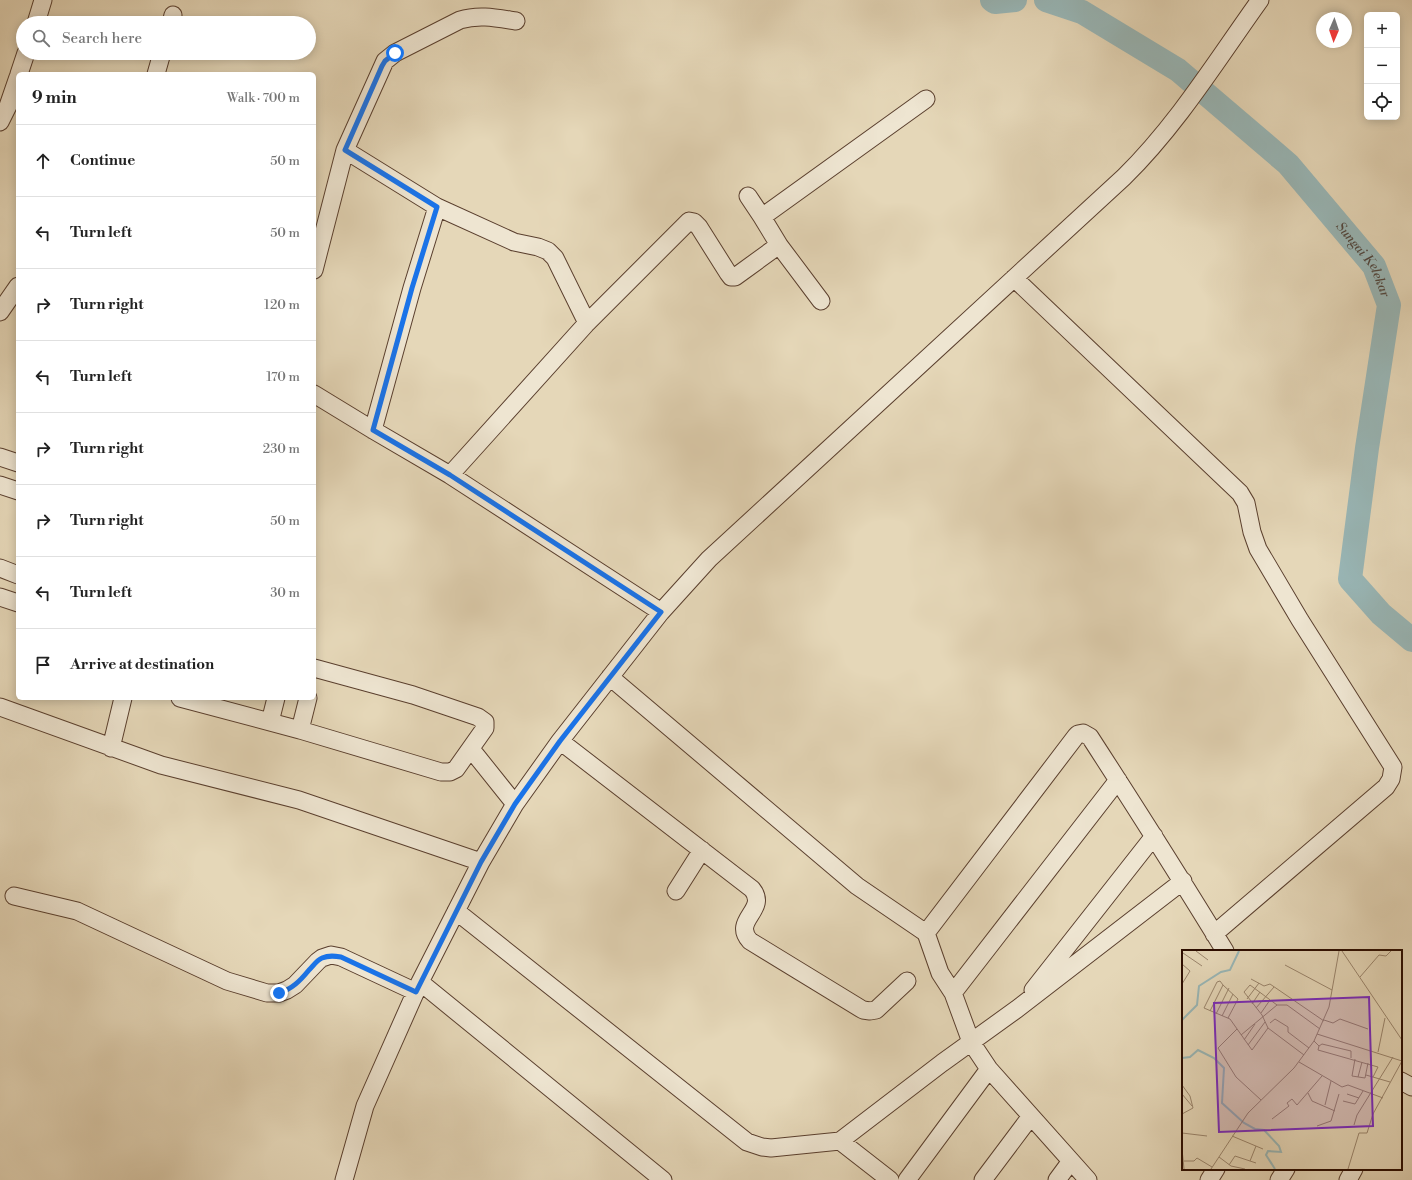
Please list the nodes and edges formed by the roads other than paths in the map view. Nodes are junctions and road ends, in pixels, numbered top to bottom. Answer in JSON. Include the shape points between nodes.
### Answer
{"nodes":[{"id":1,"x":44,"y":0,"type":"edge"},
{"id":2,"x":1260,"y":0,"type":"edge"},
{"id":3,"x":38,"y":16,"type":"edge"},
{"id":4,"x":516,"y":21,"type":"dead end"},
{"id":5,"x":23,"y":60,"type":"edge"},
{"id":6,"x":160,"y":60,"type":"edge"},
{"id":7,"x":19,"y":72,"type":"edge"},
{"id":8,"x":157,"y":72,"type":"edge"},
{"id":9,"x":16,"y":81,"type":"edge"},
{"id":10,"x":926,"y":100,"type":"dead end"},
{"id":11,"x":0,"y":122,"type":"edge"},
{"id":12,"x":345,"y":150,"type":"junction"},
{"id":13,"x":748,"y":196,"type":"dead end"},
{"id":14,"x":437,"y":207,"type":"junction"},
{"id":15,"x":762,"y":217,"type":"junction"},
{"id":16,"x":779,"y":245,"type":"junction"},
{"id":17,"x":316,"y":262,"type":"edge"},
{"id":18,"x":1014,"y":278,"type":"junction"},
{"id":19,"x":821,"y":301,"type":"dead end"},
{"id":20,"x":587,"y":323,"type":"junction"},
{"id":21,"x":316,"y":395,"type":"edge"},
{"id":22,"x":373,"y":430,"type":"junction"},
{"id":23,"x":0,"y":457,"type":"edge"},
{"id":24,"x":16,"y":462,"type":"edge"},
{"id":25,"x":450,"y":475,"type":"junction"},
{"id":26,"x":0,"y":485,"type":"edge"},
{"id":27,"x":16,"y":490,"type":"edge"},
{"id":28,"x":0,"y":568,"type":"edge"},
{"id":29,"x":16,"y":573,"type":"edge"},
{"id":30,"x":0,"y":597,"type":"edge"},
{"id":31,"x":16,"y":603,"type":"edge"},
{"id":32,"x":661,"y":612,"type":"junction"},
{"id":33,"x":316,"y":670,"type":"edge"},
{"id":34,"x":610,"y":677,"type":"junction"},
{"id":35,"x":123,"y":700,"type":"edge"},
{"id":36,"x":188,"y":700,"type":"edge"},
{"id":37,"x":276,"y":700,"type":"edge"},
{"id":38,"x":308,"y":700,"type":"edge"},
{"id":39,"x":0,"y":707,"type":"edge"},
{"id":40,"x":270,"y":722,"type":"junction"},
{"id":41,"x":300,"y":730,"type":"junction"},
{"id":42,"x":560,"y":741,"type":"junction"},
{"id":43,"x":111,"y":748,"type":"junction"},
{"id":44,"x":471,"y":749,"type":"junction"},
{"id":45,"x":1118,"y":780,"type":"junction"},
{"id":46,"x":515,"y":804,"type":"junction"},
{"id":47,"x":1154,"y":836,"type":"junction"},
{"id":48,"x":702,"y":850,"type":"junction"},
{"id":49,"x":481,"y":862,"type":"junction"},
{"id":50,"x":1183,"y":881,"type":"junction"},
{"id":51,"x":676,"y":891,"type":"dead end"},
{"id":52,"x":14,"y":896,"type":"dead end"},
{"id":53,"x":456,"y":911,"type":"junction"},
{"id":54,"x":926,"y":933,"type":"junction"},
{"id":55,"x":1214,"y":934,"type":"junction"},
{"id":56,"x":1224,"y":950,"type":"edge"},
{"id":57,"x":907,"y":981,"type":"dead end"},
{"id":58,"x":418,"y":987,"type":"junction"},
{"id":59,"x":952,"y":992,"type":"junction"},
{"id":60,"x":1017,"y":1010,"type":"junction"},
{"id":61,"x":971,"y":1042,"type":"junction"},
{"id":62,"x":989,"y":1069,"type":"junction"},
{"id":63,"x":1031,"y":1116,"type":"junction"},
{"id":64,"x":840,"y":1141,"type":"junction"},
{"id":65,"x":1071,"y":1160,"type":"junction"},
{"id":66,"x":1215,"y":1170,"type":"edge"},
{"id":67,"x":1285,"y":1170,"type":"edge"},
{"id":68,"x":1353,"y":1170,"type":"edge"},
{"id":69,"x":344,"y":1180,"type":"edge"},
{"id":70,"x":663,"y":1180,"type":"edge"},
{"id":71,"x":890,"y":1180,"type":"edge"},
{"id":72,"x":908,"y":1180,"type":"edge"},
{"id":73,"x":983,"y":1180,"type":"edge"},
{"id":74,"x":1057,"y":1180,"type":"edge"},
{"id":75,"x":1088,"y":1180,"type":"edge"},
{"id":76,"x":1209,"y":1180,"type":"edge"},
{"id":77,"x":1280,"y":1180,"type":"edge"},
{"id":78,"x":1348,"y":1180,"type":"edge"}],
"edges":[{"from":1,"to":3,"type":"street"},
{"from":2,"to":18,"type":"street","via":[[1188,101],[1141,161]]},
{"from":4,"to":12,"type":"street","via":[[481,16],[465,18],[389,56],[382,66]]},
{"from":5,"to":7,"type":"street"},
{"from":6,"to":8,"type":"street"},
{"from":9,"to":11,"type":"street"},
{"from":10,"to":15,"type":"street"},
{"from":12,"to":14,"type":"street"},
{"from":12,"to":17,"type":"street"},
{"from":13,"to":15,"type":"street"},
{"from":14,"to":20,"type":"street","via":[[514,242],[548,251],[555,258]]},
{"from":14,"to":22,"type":"street"},
{"from":15,"to":16,"type":"street"},
{"from":16,"to":19,"type":"street"},
{"from":16,"to":20,"type":"street","via":[[746,270],[732,277],[699,227],[689,221]]},
{"from":18,"to":32,"type":"street","via":[[709,559]]},
{"from":18,"to":55,"type":"street","via":[[1240,493],[1246,503],[1258,549],[1393,766],[1386,787]]},
{"from":20,"to":25,"type":"street"},
{"from":21,"to":22,"type":"street"},
{"from":22,"to":25,"type":"street"},
{"from":23,"to":24,"type":"street"},
{"from":25,"to":32,"type":"street"},
{"from":26,"to":27,"type":"street"},
{"from":28,"to":29,"type":"street"},
{"from":30,"to":31,"type":"street"},
{"from":32,"to":34,"type":"street"},
{"from":33,"to":44,"type":"street","via":[[413,695],[478,717],[485,722],[485,728]]},
{"from":34,"to":42,"type":"street"},
{"from":34,"to":54,"type":"street","via":[[857,886]]},
{"from":35,"to":43,"type":"street"},
{"from":36,"to":40,"type":"street"},
{"from":37,"to":40,"type":"street"},
{"from":38,"to":41,"type":"street"},
{"from":39,"to":43,"type":"street"},
{"from":40,"to":41,"type":"street"},
{"from":41,"to":44,"type":"street","via":[[441,772],[453,771]]},
{"from":42,"to":46,"type":"street"},
{"from":42,"to":48,"type":"street"},
{"from":43,"to":49,"type":"street","via":[[161,765],[299,800]]},
{"from":44,"to":46,"type":"street"},
{"from":45,"to":47,"type":"street"},
{"from":45,"to":54,"type":"street","via":[[1090,737],[1078,734]]},
{"from":45,"to":59,"type":"street"},
{"from":46,"to":49,"type":"street"},
{"from":47,"to":50,"type":"street"},
{"from":47,"to":60,"type":"street"},
{"from":48,"to":51,"type":"street"},
{"from":48,"to":57,"type":"street","via":[[755,892],[756,904],[744,929],[750,941],[863,1010],[876,1010]]},
{"from":49,"to":53,"type":"street"},
{"from":50,"to":55,"type":"street"},
{"from":50,"to":60,"type":"street"},
{"from":52,"to":58,"type":"street","via":[[77,911],[227,981],[267,993],[288,990],[318,961],[331,956],[341,957]]},
{"from":53,"to":58,"type":"street"},
{"from":53,"to":64,"type":"street","via":[[747,1142],[771,1148]]},
{"from":54,"to":59,"type":"street","via":[[940,973]]},
{"from":55,"to":56,"type":"street"},
{"from":58,"to":69,"type":"street","via":[[365,1106]]},
{"from":58,"to":70,"type":"street"},
{"from":59,"to":61,"type":"street"},
{"from":60,"to":61,"type":"street"},
{"from":61,"to":62,"type":"street"},
{"from":61,"to":64,"type":"street"},
{"from":62,"to":63,"type":"street"},
{"from":62,"to":72,"type":"street"},
{"from":63,"to":65,"type":"street"},
{"from":63,"to":73,"type":"street"},
{"from":64,"to":71,"type":"street"},
{"from":65,"to":74,"type":"street"},
{"from":65,"to":75,"type":"street"},
{"from":66,"to":76,"type":"street"},
{"from":67,"to":77,"type":"street"},
{"from":68,"to":78,"type":"street"}]}
